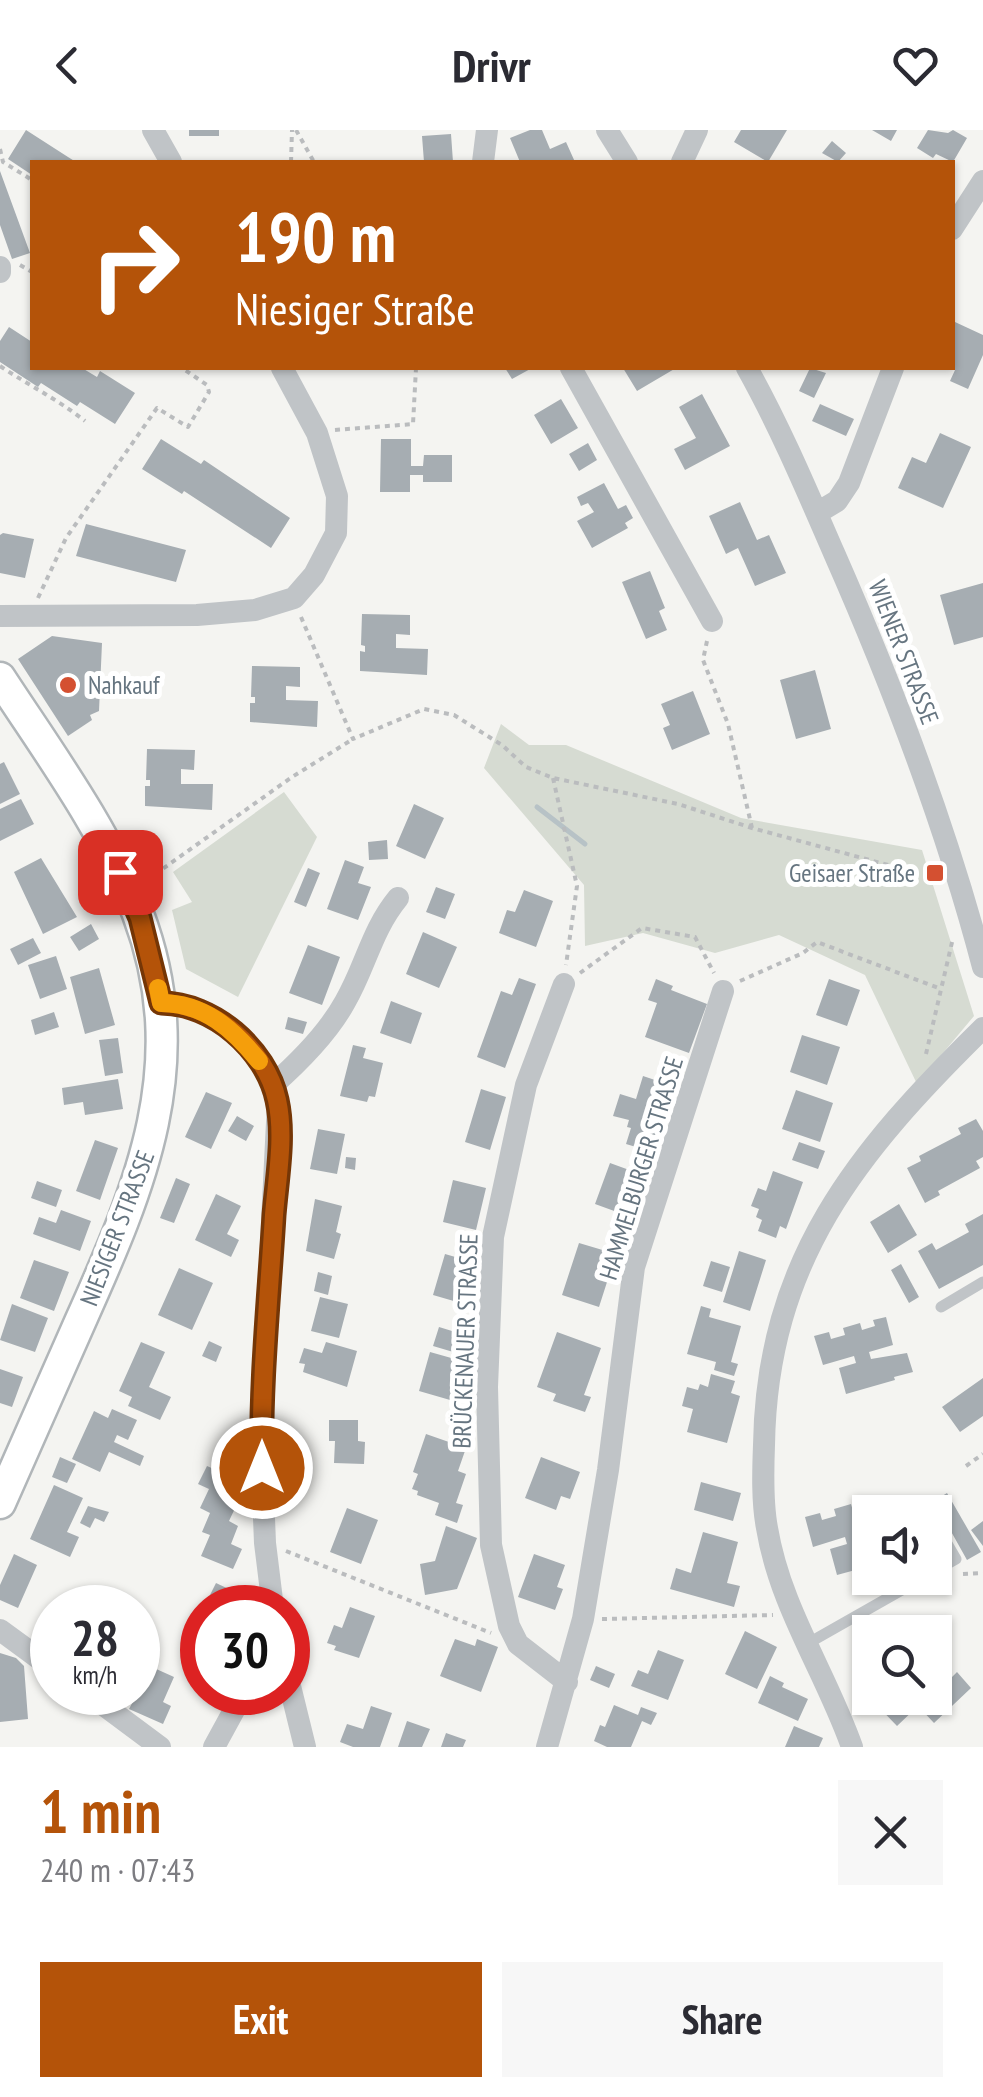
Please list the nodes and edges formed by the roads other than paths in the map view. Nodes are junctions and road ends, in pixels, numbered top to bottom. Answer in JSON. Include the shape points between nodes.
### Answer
{"nodes":[{"id":1,"x":153,"y":130,"type":"edge"},
{"id":2,"x":487,"y":130,"type":"edge"},
{"id":3,"x":607,"y":130,"type":"edge"},
{"id":4,"x":697,"y":130,"type":"edge"},
{"id":5,"x":169,"y":160,"type":"edge"},
{"id":6,"x":483,"y":160,"type":"edge"},
{"id":7,"x":626,"y":160,"type":"edge"},
{"id":8,"x":683,"y":160,"type":"edge"},
{"id":9,"x":983,"y":181,"type":"edge"},
{"id":10,"x":955,"y":225,"type":"edge"},
{"id":11,"x":283,"y":370,"type":"edge"},
{"id":12,"x":572,"y":370,"type":"edge"},
{"id":13,"x":748,"y":370,"type":"edge"},
{"id":14,"x":892,"y":370,"type":"edge"},
{"id":15,"x":816,"y":513,"type":"junction"},
{"id":16,"x":0,"y":616,"type":"edge"},
{"id":17,"x":712,"y":621,"type":"road end"},
{"id":18,"x":0,"y":678,"type":"edge"},
{"id":19,"x":398,"y":898,"type":"dead end"},
{"id":20,"x":983,"y":968,"type":"edge"},
{"id":21,"x":564,"y":984,"type":"road end"},
{"id":22,"x":733,"y":985,"type":"road end"},
{"id":23,"x":161,"y":1003,"type":"junction"},
{"id":24,"x":983,"y":1028,"type":"edge"},
{"id":25,"x":273,"y":1085,"type":"junction"},
{"id":26,"x":983,"y":1282,"type":"edge"},
{"id":27,"x":941,"y":1307,"type":"dead end"},
{"id":28,"x":0,"y":1502,"type":"edge"},
{"id":29,"x":271,"y":1585,"type":"edge"},
{"id":30,"x":893,"y":1595,"type":"edge"},
{"id":31,"x":0,"y":1630,"type":"edge"},
{"id":32,"x":805,"y":1645,"type":"junction"},
{"id":33,"x":30,"y":1652,"type":"edge"},
{"id":34,"x":567,"y":1682,"type":"junction"},
{"id":35,"x":117,"y":1715,"type":"edge"},
{"id":36,"x":231,"y":1715,"type":"edge"},
{"id":37,"x":298,"y":1715,"type":"edge"},
{"id":38,"x":160,"y":1747,"type":"edge"},
{"id":39,"x":214,"y":1747,"type":"edge"},
{"id":40,"x":306,"y":1747,"type":"edge"},
{"id":41,"x":547,"y":1747,"type":"edge"},
{"id":42,"x":852,"y":1747,"type":"edge"}],
"edges":[{"from":1,"to":5,"type":"street"},
{"from":2,"to":6,"type":"street"},
{"from":3,"to":7,"type":"street"},
{"from":4,"to":8,"type":"street"},
{"from":9,"to":10,"type":"street"},
{"from":11,"to":16,"type":"street","via":[[317,433],[337,496],[336,533],[294,598],[255,610],[197,615]]},
{"from":12,"to":17,"type":"street"},
{"from":13,"to":15,"type":"street","name":"WIENER STRASSE"},
{"from":14,"to":15,"type":"street","via":[[848,483],[837,501]]},
{"from":15,"to":20,"type":"street","name":"WIENER STRASSE","via":[[896,704]]},
{"from":18,"to":23,"type":"main road","name":"NIESIGER STRASSE","via":[[110,852],[144,934]]},
{"from":19,"to":25,"type":"street","via":[[380,920],[345,1004]]},
{"from":21,"to":34,"type":"street","name":"BRÜCKENAUER STRASSE","via":[[526,1085],[493,1236],[487,1387],[490,1545],[509,1626],[518,1644]]},
{"from":22,"to":34,"type":"street","name":"HAMMELBURGER STRASSE","via":[[634,1267],[608,1470]]},
{"from":23,"to":25,"type":"street","via":[[196,1008],[223,1024]]},
{"from":23,"to":28,"type":"main road","name":"NIESIGER STRASSE","via":[[160,1075],[144,1167]]},
{"from":24,"to":32,"type":"street","via":[[917,1093],[857,1167],[804,1253],[779,1327],[765,1397],[766,1528]]},
{"from":25,"to":29,"type":"street","via":[[279,1132],[262,1460]]},
{"from":26,"to":27,"type":"lane"},
{"from":30,"to":32,"type":"lane"},
{"from":31,"to":33,"type":"street"},
{"from":32,"to":42,"type":"street"},
{"from":34,"to":41,"type":"street","name":"HAMMELBURGER STRASSE"},
{"from":35,"to":38,"type":"street"},
{"from":36,"to":39,"type":"street"},
{"from":37,"to":40,"type":"street"}]}
